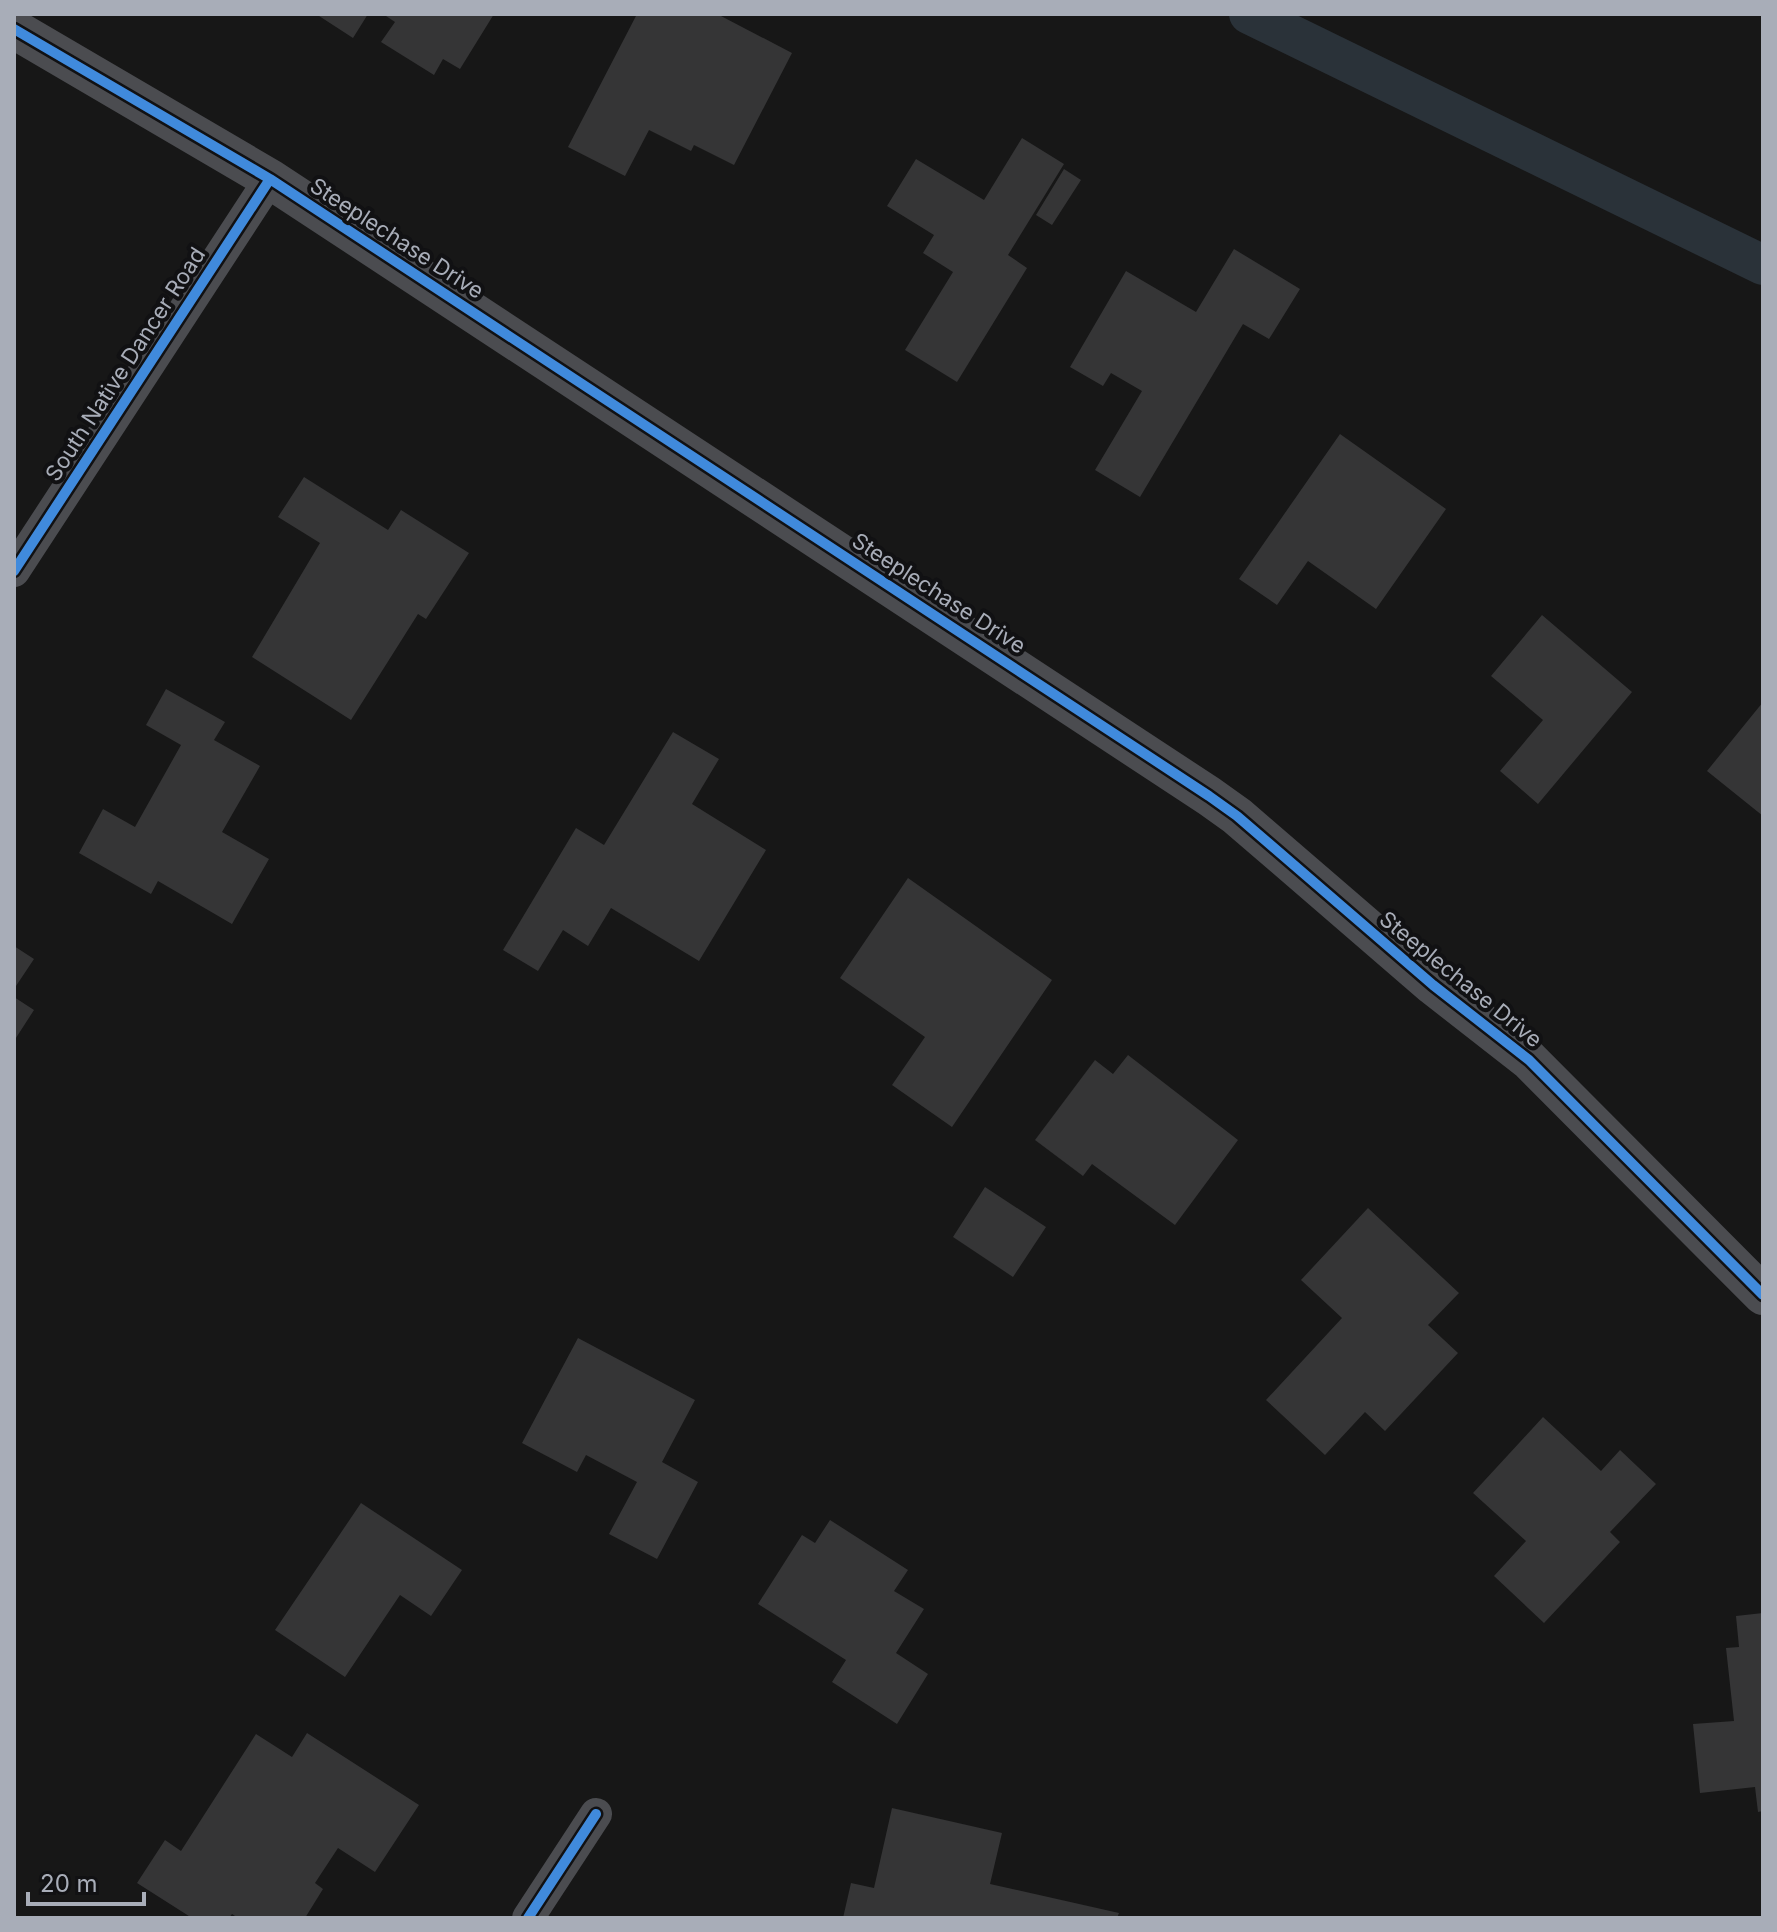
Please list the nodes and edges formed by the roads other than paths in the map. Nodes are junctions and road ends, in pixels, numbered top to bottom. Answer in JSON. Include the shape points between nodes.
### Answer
{"nodes":[{"id":1,"x":14,"y":29,"type":"edge"},
{"id":2,"x":270,"y":179,"type":"junction"},
{"id":3,"x":14,"y":571,"type":"edge"},
{"id":4,"x":1763,"y":1295,"type":"edge"},
{"id":5,"x":596,"y":1814,"type":"dead end"},
{"id":6,"x":528,"y":1918,"type":"edge"}],
"edges":[{"from":1,"to":2,"type":"street","name":"Steeplechase Drive"},
{"from":2,"to":3,"type":"street","name":"South Native Dancer Road"},
{"from":2,"to":4,"type":"street","name":"Steeplechase Drive","via":[[1237,816],[1433,985],[1529,1060]]},
{"from":5,"to":6,"type":"street"}]}
